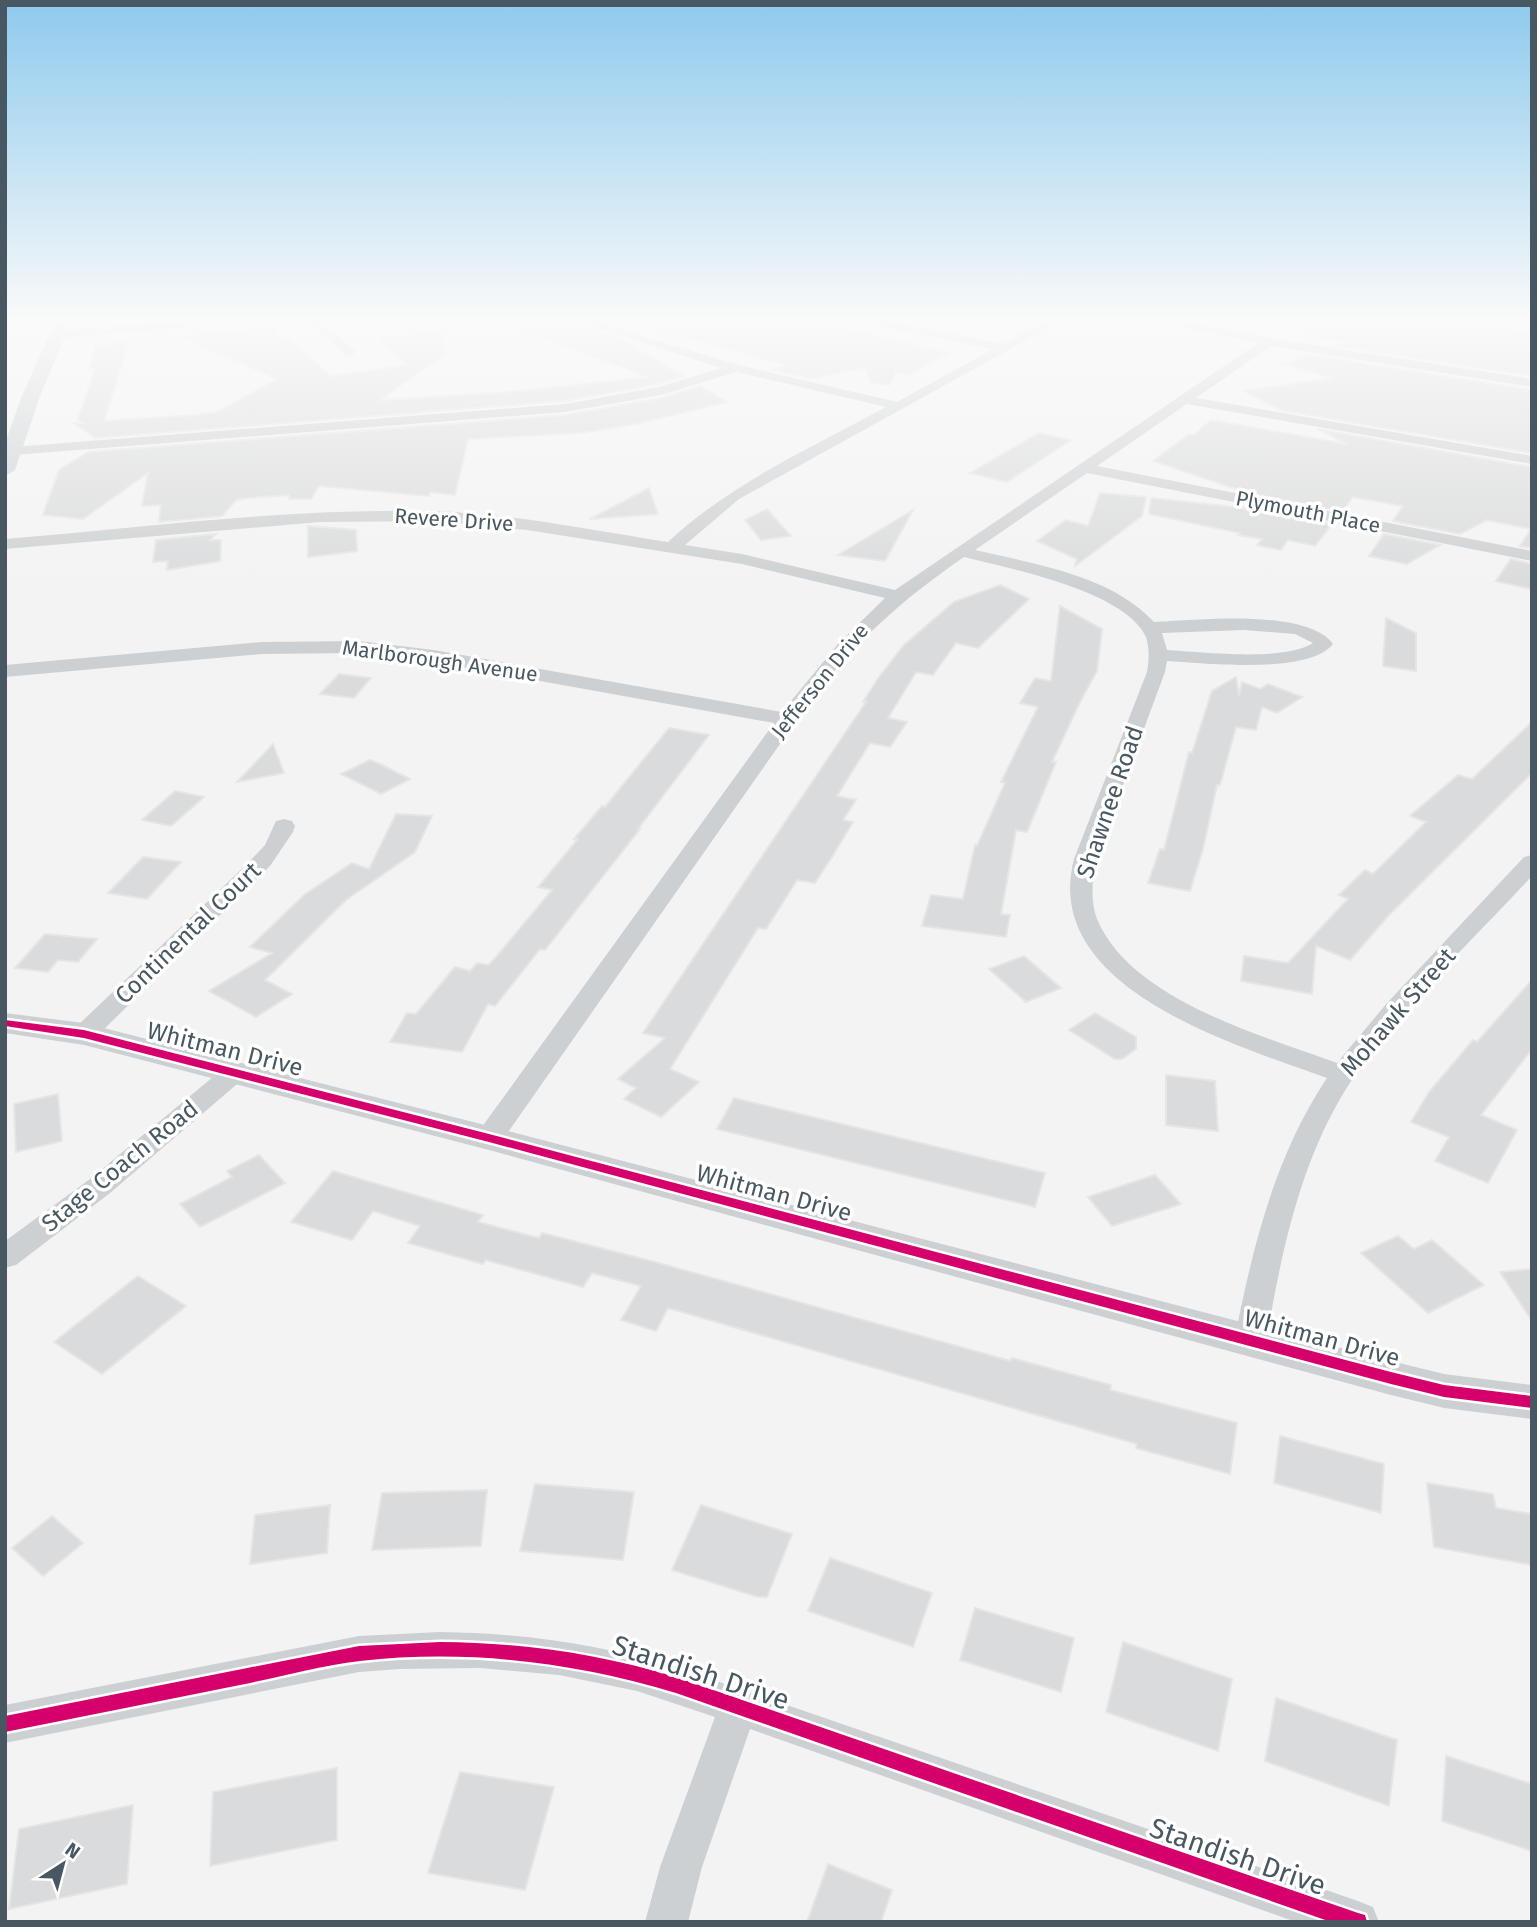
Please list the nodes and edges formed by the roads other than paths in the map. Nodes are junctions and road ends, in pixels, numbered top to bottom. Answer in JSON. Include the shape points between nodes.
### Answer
{"nodes":[{"id":1,"x":26,"y":412,"type":"edge"},
{"id":2,"x":515,"y":412,"type":"edge"},
{"id":3,"x":887,"y":412,"type":"edge"},
{"id":4,"x":1167,"y":412,"type":"edge"},
{"id":5,"x":1254,"y":412,"type":"edge"},
{"id":6,"x":13,"y":451,"type":"junction"},
{"id":7,"x":1532,"y":460,"type":"edge"},
{"id":8,"x":1083,"y":468,"type":"junction"},
{"id":9,"x":5,"y":470,"type":"edge"},
{"id":10,"x":5,"y":544,"type":"edge"},
{"id":11,"x":673,"y":547,"type":"junction"},
{"id":12,"x":962,"y":552,"type":"junction"},
{"id":13,"x":1532,"y":556,"type":"edge"},
{"id":14,"x":897,"y":596,"type":"junction"},
{"id":15,"x":1150,"y":628,"type":"junction"},
{"id":16,"x":1157,"y":655,"type":"junction"},
{"id":17,"x":5,"y":671,"type":"edge"},
{"id":18,"x":787,"y":719,"type":"junction"},
{"id":19,"x":284,"y":826,"type":"dead end"},
{"id":20,"x":1532,"y":862,"type":"edge"},
{"id":21,"x":5,"y":1023,"type":"edge"},
{"id":22,"x":84,"y":1034,"type":"junction"},
{"id":23,"x":234,"y":1073,"type":"junction"},
{"id":24,"x":1342,"y":1074,"type":"junction"},
{"id":25,"x":489,"y":1138,"type":"junction"},
{"id":26,"x":5,"y":1257,"type":"edge"},
{"id":27,"x":1250,"y":1342,"type":"junction"},
{"id":28,"x":1532,"y":1402,"type":"edge"},
{"id":29,"x":739,"y":1706,"type":"junction"},
{"id":30,"x":5,"y":1724,"type":"edge"},
{"id":31,"x":666,"y":1922,"type":"edge"},
{"id":32,"x":1358,"y":1922,"type":"edge"}],
"edges":[{"from":1,"to":6,"type":"street"},
{"from":2,"to":6,"type":"street"},
{"from":3,"to":11,"type":"street","via":[[734,496]]},
{"from":4,"to":8,"type":"street","name":"Jefferson Drive"},
{"from":5,"to":7,"type":"street"},
{"from":6,"to":9,"type":"street"},
{"from":8,"to":12,"type":"street","name":"Jefferson Drive"},
{"from":8,"to":13,"type":"street","name":"Plymouth Place"},
{"from":10,"to":11,"type":"street","name":"Revere Drive","via":[[369,514],[497,521]]},
{"from":11,"to":14,"type":"street","name":"Revere Drive","via":[[775,565]]},
{"from":12,"to":14,"type":"street","name":"Jefferson Drive"},
{"from":12,"to":15,"type":"street","via":[[1086,586],[1124,606]]},
{"from":14,"to":18,"type":"street","name":"Jefferson Drive","via":[[844,645]]},
{"from":15,"to":16,"type":"street","name":"Shawnee Road"},
{"from":15,"to":16,"type":"street","via":[[1292,627],[1317,634],[1324,644],[1311,653],[1283,657]]},
{"from":16,"to":24,"type":"street","name":"Shawnee Road","via":[[1156,672],[1086,857],[1080,883],[1082,912],[1117,968],[1143,987],[1233,1032]]},
{"from":17,"to":18,"type":"street","name":"Marlborough Avenue","via":[[261,648],[359,647],[434,656]]},
{"from":18,"to":25,"type":"street","name":"Jefferson Drive"},
{"from":19,"to":22,"type":"street","name":"Continental Court","via":[[258,866]]},
{"from":20,"to":24,"type":"street","name":"Mohawk Street"},
{"from":21,"to":22,"type":"street","name":"Whitman Drive"},
{"from":22,"to":23,"type":"street","name":"Whitman Drive"},
{"from":23,"to":25,"type":"street","name":"Whitman Drive"},
{"from":23,"to":26,"type":"street","name":"Stage Coach Road","via":[[100,1186]]},
{"from":24,"to":27,"type":"street","name":"Mohawk Street","via":[[1312,1128],[1280,1208]]},
{"from":25,"to":27,"type":"street","name":"Whitman Drive"},
{"from":27,"to":28,"type":"street","name":"Whitman Drive","via":[[1444,1391]]},
{"from":29,"to":30,"type":"street","name":"Standish Drive","via":[[642,1674],[569,1657],[498,1649],[419,1648],[338,1658]]},
{"from":29,"to":31,"type":"street"},
{"from":29,"to":32,"type":"street","name":"Standish Drive"}]}
